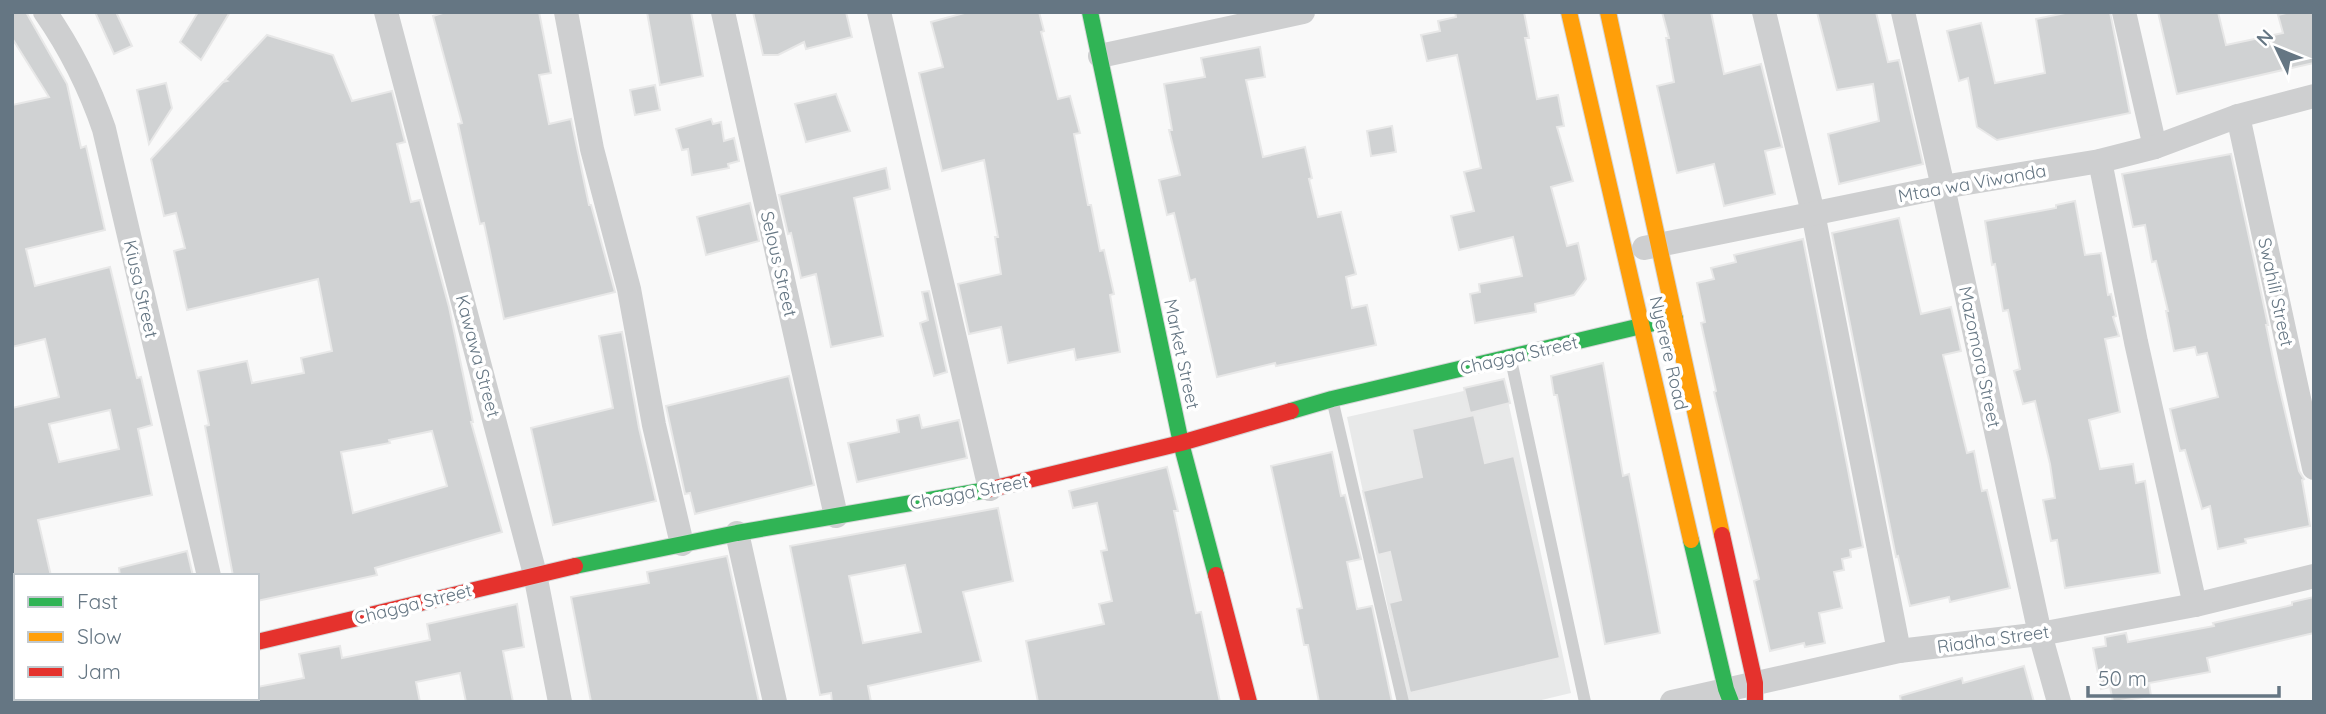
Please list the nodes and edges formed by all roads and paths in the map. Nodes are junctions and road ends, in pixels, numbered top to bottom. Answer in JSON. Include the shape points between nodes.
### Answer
{"nodes":[{"id":1,"x":45,"y":12,"type":"edge"},
{"id":2,"x":386,"y":12,"type":"edge"},
{"id":3,"x":566,"y":12,"type":"edge"},
{"id":4,"x":723,"y":12,"type":"edge"},
{"id":5,"x":878,"y":12,"type":"edge"},
{"id":6,"x":1090,"y":12,"type":"edge"},
{"id":7,"x":1303,"y":12,"type":"edge"},
{"id":8,"x":1569,"y":12,"type":"edge"},
{"id":9,"x":1608,"y":12,"type":"edge"},
{"id":10,"x":1764,"y":12,"type":"edge"},
{"id":11,"x":1903,"y":12,"type":"edge"},
{"id":12,"x":2124,"y":12,"type":"edge"},
{"id":13,"x":1100,"y":56,"type":"junction"},
{"id":14,"x":2314,"y":96,"type":"edge"},
{"id":15,"x":2238,"y":116,"type":"junction"},
{"id":16,"x":2155,"y":147,"type":"junction"},
{"id":17,"x":2100,"y":161,"type":"junction"},
{"id":18,"x":1944,"y":187,"type":"junction"},
{"id":19,"x":1814,"y":213,"type":"junction"},
{"id":20,"x":1656,"y":246,"type":"junction"},
{"id":21,"x":1626,"y":252,"type":"junction"},
{"id":22,"x":1675,"y":318,"type":"junction"},
{"id":23,"x":1643,"y":326,"type":"junction"},
{"id":24,"x":1510,"y":357,"type":"junction"},
{"id":25,"x":1332,"y":399,"type":"junction"},
{"id":26,"x":1181,"y":443,"type":"junction"},
{"id":27,"x":2314,"y":468,"type":"edge"},
{"id":28,"x":990,"y":489,"type":"junction"},
{"id":29,"x":836,"y":516,"type":"junction"},
{"id":30,"x":737,"y":533,"type":"junction"},
{"id":31,"x":682,"y":544,"type":"junction"},
{"id":32,"x":209,"y":574,"type":"edge"},
{"id":33,"x":535,"y":574,"type":"junction"},
{"id":34,"x":2314,"y":576,"type":"edge"},
{"id":35,"x":2195,"y":605,"type":"junction"},
{"id":36,"x":2039,"y":634,"type":"junction"},
{"id":37,"x":259,"y":642,"type":"edge"},
{"id":38,"x":1899,"y":651,"type":"junction"},
{"id":39,"x":1755,"y":692,"type":"edge"},
{"id":40,"x":1728,"y":696,"type":"edge"},
{"id":41,"x":560,"y":702,"type":"edge"},
{"id":42,"x":775,"y":702,"type":"edge"},
{"id":43,"x":1249,"y":702,"type":"edge"},
{"id":44,"x":1403,"y":702,"type":"edge"},
{"id":45,"x":1585,"y":702,"type":"edge"},
{"id":46,"x":1672,"y":702,"type":"edge"},
{"id":47,"x":2059,"y":702,"type":"edge"}],
"edges":[{"from":1,"to":32,"type":"street","name":"Kiusa Street","via":[[93,97],[104,129]]},
{"from":2,"to":33,"type":"street","name":"Kawawa Street"},
{"from":3,"to":31,"type":"street","via":[[592,149],[629,289]]},
{"from":4,"to":29,"type":"street","name":"Selous Street"},
{"from":5,"to":28,"type":"street"},
{"from":6,"to":13,"type":"street","name":"Market Street"},
{"from":7,"to":13,"type":"street"},
{"from":8,"to":21,"type":"street","name":"Nyerere Road"},
{"from":9,"to":20,"type":"street","name":"Nyerere Road"},
{"from":10,"to":19,"type":"street"},
{"from":11,"to":18,"type":"street","name":"Mazomora Street"},
{"from":12,"to":16,"type":"street"},
{"from":13,"to":26,"type":"street","name":"Market Street"},
{"from":14,"to":15,"type":"street","name":"Mtaa wa Viwanda"},
{"from":15,"to":16,"type":"street","name":"Mtaa wa Viwanda"},
{"from":15,"to":27,"type":"street","name":"Swahili Street"},
{"from":16,"to":17,"type":"street","name":"Mtaa wa Viwanda"},
{"from":17,"to":18,"type":"street","name":"Mtaa wa Viwanda"},
{"from":17,"to":35,"type":"street"},
{"from":18,"to":19,"type":"street","name":"Mtaa wa Viwanda"},
{"from":18,"to":36,"type":"street","name":"Mazomora Street"},
{"from":19,"to":20,"type":"street","name":"Mtaa wa Viwanda"},
{"from":19,"to":38,"type":"street"},
{"from":20,"to":21,"type":"street","name":"Mtaa wa Viwanda"},
{"from":20,"to":22,"type":"street","name":"Nyerere Road"},
{"from":21,"to":23,"type":"street","name":"Nyerere Road"},
{"from":22,"to":23,"type":"street","name":"Chagga Street"},
{"from":22,"to":39,"type":"street","name":"Nyerere Road"},
{"from":23,"to":24,"type":"street","name":"Chagga Street"},
{"from":23,"to":40,"type":"street","name":"Nyerere Road"},
{"from":24,"to":25,"type":"street","name":"Chagga Street"},
{"from":24,"to":45,"type":"lane"},
{"from":25,"to":26,"type":"street","name":"Chagga Street"},
{"from":25,"to":44,"type":"lane"},
{"from":26,"to":28,"type":"street","name":"Chagga Street"},
{"from":26,"to":43,"type":"street","name":"Market Street"},
{"from":28,"to":29,"type":"street","name":"Chagga Street"},
{"from":29,"to":30,"type":"street","name":"Chagga Street"},
{"from":30,"to":31,"type":"street","name":"Chagga Street"},
{"from":30,"to":42,"type":"street"},
{"from":31,"to":33,"type":"street","name":"Chagga Street"},
{"from":33,"to":37,"type":"street","name":"Chagga Street"},
{"from":33,"to":41,"type":"street","name":"Kawawa Street"},
{"from":34,"to":35,"type":"street","name":"Riadha Street"},
{"from":35,"to":36,"type":"street","name":"Riadha Street"},
{"from":36,"to":38,"type":"street","name":"Riadha Street"},
{"from":36,"to":47,"type":"street","name":"Mazomora Street"},
{"from":38,"to":39,"type":"street","name":"Riadha Street"},
{"from":39,"to":40,"type":"street","name":"Riadha Street"},
{"from":40,"to":46,"type":"street","name":"Riadha Street"}]}
